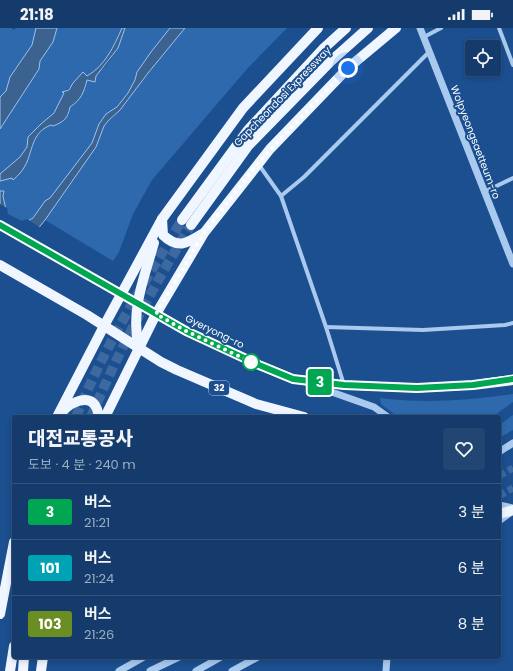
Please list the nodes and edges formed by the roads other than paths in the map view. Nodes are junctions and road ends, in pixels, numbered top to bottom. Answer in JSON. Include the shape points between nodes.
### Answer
{"nodes":[{"id":1,"x":318,"y":28,"type":"edge"},
{"id":2,"x":346,"y":28,"type":"edge"},
{"id":3,"x":368,"y":28,"type":"edge"},
{"id":4,"x":396,"y":28,"type":"edge"},
{"id":5,"x":420,"y":28,"type":"edge"},
{"id":6,"x":440,"y":28,"type":"edge"},
{"id":7,"x":499,"y":28,"type":"edge"},
{"id":8,"x":424,"y":37,"type":"junction"},
{"id":9,"x":430,"y":52,"type":"junction"},
{"id":10,"x":513,"y":63,"type":"edge"},
{"id":11,"x":258,"y":163,"type":"junction"},
{"id":12,"x":513,"y":178,"type":"edge"},
{"id":13,"x":484,"y":192,"type":"junction"},
{"id":14,"x":281,"y":196,"type":"junction"},
{"id":15,"x":162,"y":219,"type":"junction"},
{"id":16,"x":182,"y":220,"type":"tunnel mouth"},
{"id":17,"x":0,"y":225,"type":"edge"},
{"id":18,"x":191,"y":225,"type":"tunnel mouth"},
{"id":19,"x":204,"y":233,"type":"junction"},
{"id":20,"x":513,"y":264,"type":"edge"},
{"id":21,"x":0,"y":265,"type":"edge"},
{"id":22,"x":121,"y":295,"type":"junction"},
{"id":23,"x":156,"y":314,"type":"junction"},
{"id":24,"x":513,"y":323,"type":"edge"},
{"id":25,"x":104,"y":326,"type":"junction"},
{"id":26,"x":326,"y":327,"type":"junction"},
{"id":27,"x":139,"y":348,"type":"junction"},
{"id":28,"x":293,"y":379,"type":"junction"},
{"id":29,"x":513,"y":380,"type":"edge"},
{"id":30,"x":344,"y":385,"type":"junction"},
{"id":31,"x":58,"y":415,"type":"edge"},
{"id":32,"x":59,"y":415,"type":"edge"},
{"id":33,"x":98,"y":415,"type":"edge"},
{"id":34,"x":106,"y":415,"type":"edge"},
{"id":35,"x":297,"y":415,"type":"edge"},
{"id":36,"x":385,"y":415,"type":"edge"},
{"id":37,"x":513,"y":443,"type":"edge"},
{"id":38,"x":501,"y":450,"type":"edge"},
{"id":39,"x":507,"y":509,"type":"edge"},
{"id":40,"x":501,"y":518,"type":"edge"},
{"id":41,"x":12,"y":552,"type":"edge"},
{"id":42,"x":0,"y":614,"type":"edge"},
{"id":43,"x":12,"y":658,"type":"edge"},
{"id":44,"x":24,"y":659,"type":"edge"},
{"id":45,"x":43,"y":659,"type":"edge"},
{"id":46,"x":140,"y":659,"type":"edge"},
{"id":47,"x":175,"y":659,"type":"edge"},
{"id":48,"x":217,"y":659,"type":"edge"},
{"id":49,"x":254,"y":659,"type":"edge"},
{"id":50,"x":386,"y":659,"type":"edge"},
{"id":51,"x":10,"y":671,"type":"edge"},
{"id":52,"x":23,"y":671,"type":"edge"},
{"id":53,"x":41,"y":671,"type":"edge"},
{"id":54,"x":119,"y":671,"type":"edge"},
{"id":55,"x":150,"y":671,"type":"edge"},
{"id":56,"x":196,"y":671,"type":"edge"},
{"id":57,"x":232,"y":671,"type":"edge"},
{"id":58,"x":386,"y":671,"type":"edge"}],
"edges":[{"from":1,"to":15,"type":"main road","via":[[244,108]]},
{"from":2,"to":16,"type":"main road","name":"Gapcheondosi Expressway","via":[[324,48],[248,130]]},
{"from":3,"to":18,"type":"main road","name":"Gapcheondosi Expressway","via":[[331,61],[248,146]]},
{"from":4,"to":11,"type":"main road","via":[[348,68]]},
{"from":5,"to":8,"type":"street","name":"Wolpyeongsaetteum-ro"},
{"from":6,"to":8,"type":"street"},
{"from":7,"to":10,"type":"street"},
{"from":8,"to":9,"type":"street","name":"Wolpyeongsaetteum-ro"},
{"from":9,"to":13,"type":"street","name":"Wolpyeongsaetteum-ro"},
{"from":9,"to":14,"type":"street","via":[[304,177]]},
{"from":11,"to":14,"type":"street"},
{"from":11,"to":19,"type":"main road"},
{"from":12,"to":13,"type":"street"},
{"from":13,"to":20,"type":"street","name":"Wolpyeongsaetteum-ro"},
{"from":14,"to":26,"type":"street"},
{"from":15,"to":19,"type":"main road","via":[[163,235],[174,243],[190,242]]},
{"from":15,"to":22,"type":"main road"},
{"from":15,"to":27,"type":"main road","via":[[136,306]]},
{"from":17,"to":22,"type":"main road","name":"Gyeryong-ro"},
{"from":19,"to":23,"type":"main road"},
{"from":21,"to":25,"type":"main road","number":"32"},
{"from":22,"to":23,"type":"main road","name":"Gyeryong-ro"},
{"from":22,"to":25,"type":"main road"},
{"from":23,"to":27,"type":"main road"},
{"from":23,"to":28,"type":"main road","name":"Gyeryong-ro","via":[[193,334]]},
{"from":24,"to":26,"type":"street","via":[[423,330]]},
{"from":25,"to":27,"type":"main road","number":"32"},
{"from":25,"to":31,"type":"main road"},
{"from":26,"to":30,"type":"street"},
{"from":27,"to":34,"type":"main road"},
{"from":27,"to":35,"type":"main road","number":"32","via":[[177,370],[256,404]]},
{"from":28,"to":30,"type":"main road","name":"Gyeryong-ro"},
{"from":28,"to":36,"type":"street","via":[[374,407]]},
{"from":29,"to":30,"type":"main road","name":"Gyeryong-ro","via":[[417,388]]},
{"from":32,"to":33,"type":"main road","via":[[75,401],[89,401],[96,406]]},
{"from":37,"to":38,"type":"street"},
{"from":39,"to":40,"type":"street"},
{"from":41,"to":42,"type":"main road"},
{"from":43,"to":51,"type":"main road"},
{"from":44,"to":52,"type":"main road"},
{"from":45,"to":53,"type":"main road"},
{"from":46,"to":54,"type":"street"},
{"from":47,"to":55,"type":"street"},
{"from":48,"to":56,"type":"street"},
{"from":49,"to":57,"type":"street"},
{"from":50,"to":58,"type":"street"}]}
